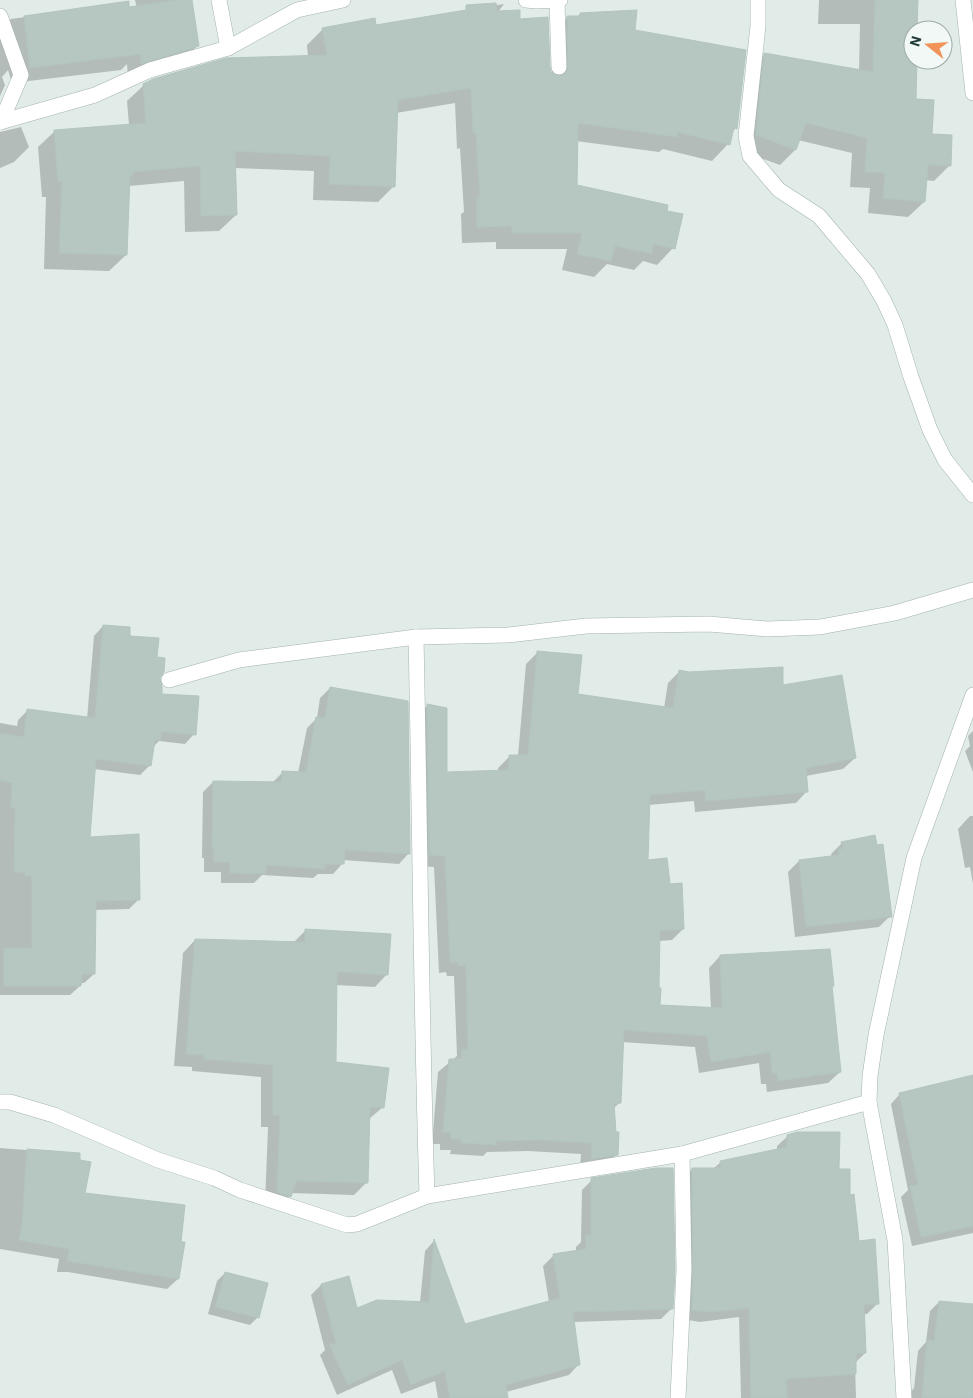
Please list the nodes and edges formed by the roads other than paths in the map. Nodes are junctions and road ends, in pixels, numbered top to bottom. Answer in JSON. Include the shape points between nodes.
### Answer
{"nodes":[{"id":1,"x":219,"y":0,"type":"edge"},
{"id":2,"x":343,"y":0,"type":"edge"},
{"id":3,"x":526,"y":0,"type":"edge"},
{"id":4,"x":558,"y":0,"type":"edge"},
{"id":5,"x":758,"y":0,"type":"edge"},
{"id":6,"x":963,"y":0,"type":"edge"},
{"id":7,"x":0,"y":16,"type":"edge"},
{"id":8,"x":228,"y":48,"type":"junction"},
{"id":9,"x":559,"y":67,"type":"dead end"},
{"id":10,"x":973,"y":93,"type":"edge"},
{"id":11,"x":1,"y":122,"type":"edge"},
{"id":12,"x":973,"y":495,"type":"edge"},
{"id":13,"x":973,"y":590,"type":"edge"},
{"id":14,"x":416,"y":637,"type":"junction"},
{"id":15,"x":169,"y":680,"type":"dead end"},
{"id":16,"x":973,"y":694,"type":"edge"},
{"id":17,"x":0,"y":1102,"type":"edge"},
{"id":18,"x":869,"y":1102,"type":"junction"},
{"id":19,"x":682,"y":1154,"type":"junction"},
{"id":20,"x":427,"y":1196,"type":"junction"},
{"id":21,"x":678,"y":1398,"type":"edge"},
{"id":22,"x":904,"y":1398,"type":"edge"}],
"edges":[{"from":1,"to":8,"type":"street"},
{"from":2,"to":8,"type":"street","via":[[297,10]]},
{"from":3,"to":4,"type":"street"},
{"from":4,"to":9,"type":"street"},
{"from":5,"to":12,"type":"street","via":[[746,136],[750,156],[780,190],[819,216],[868,274],[896,324],[930,430],[945,460]]},
{"from":6,"to":10,"type":"street"},
{"from":7,"to":11,"type":"street","via":[[21,75]]},
{"from":8,"to":11,"type":"street","via":[[150,70],[94,95]]},
{"from":13,"to":14,"type":"street","via":[[895,613],[820,627],[709,624],[586,626],[508,635]]},
{"from":14,"to":15,"type":"street","via":[[239,660]]},
{"from":14,"to":20,"type":"street"},
{"from":16,"to":18,"type":"street","via":[[914,858],[876,1035]]},
{"from":17,"to":20,"type":"street","via":[[54,1115],[158,1160],[347,1225]]},
{"from":18,"to":19,"type":"street"},
{"from":18,"to":22,"type":"street","via":[[895,1240]]},
{"from":19,"to":20,"type":"street"},
{"from":19,"to":21,"type":"street","via":[[684,1270]]}]}
